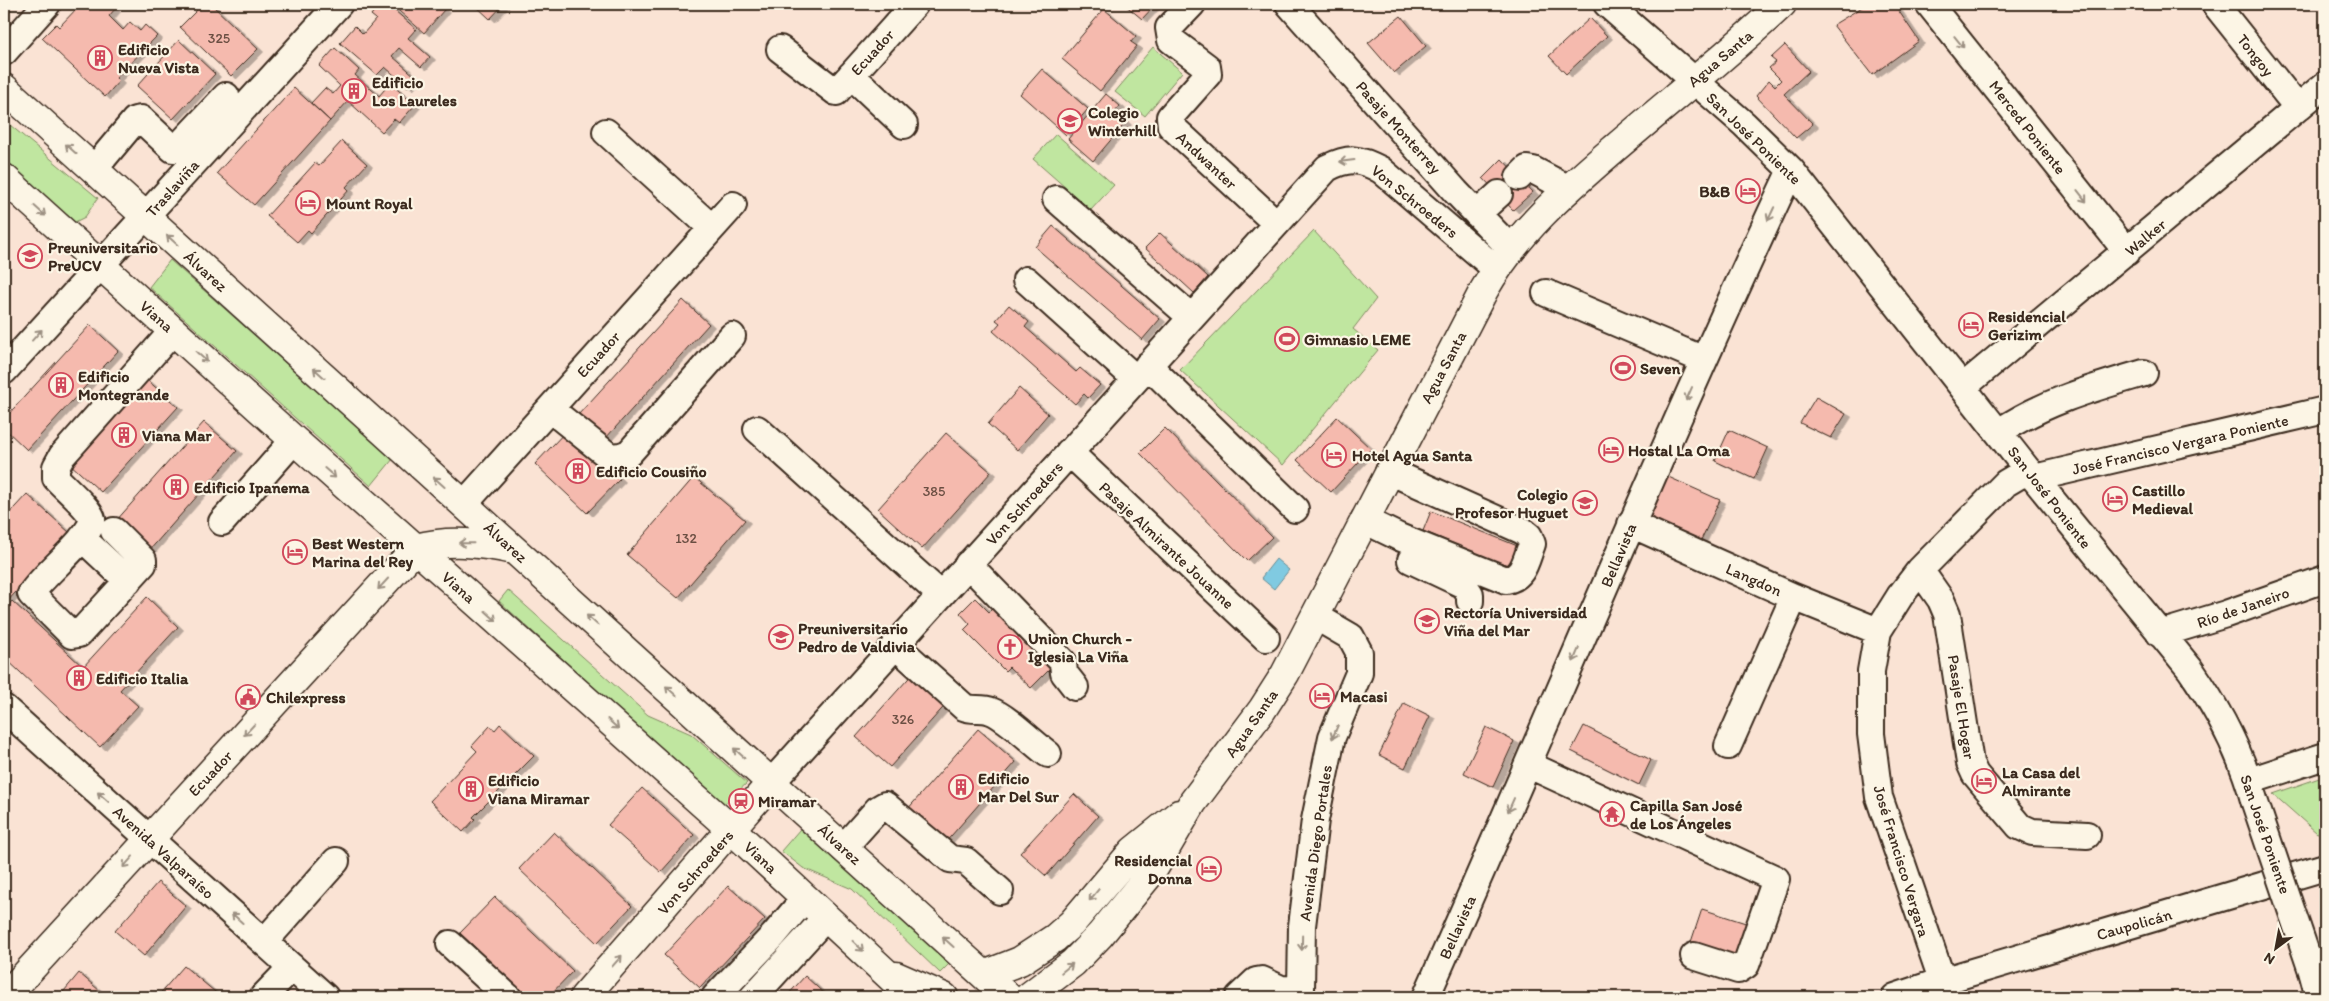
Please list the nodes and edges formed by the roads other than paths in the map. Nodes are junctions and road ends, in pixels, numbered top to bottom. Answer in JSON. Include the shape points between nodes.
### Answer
{"nodes":[{"id":1,"x":47,"y":4,"type":"edge"},
{"id":2,"x":339,"y":4,"type":"edge"},
{"id":3,"x":915,"y":4,"type":"edge"},
{"id":4,"x":1192,"y":4,"type":"edge"},
{"id":5,"x":1289,"y":4,"type":"edge"},
{"id":6,"x":1607,"y":4,"type":"edge"},
{"id":7,"x":1782,"y":4,"type":"edge"},
{"id":8,"x":1929,"y":4,"type":"edge"},
{"id":9,"x":2225,"y":7,"type":"edge"},
{"id":10,"x":780,"y":49,"type":"dead end"},
{"id":11,"x":4,"y":52,"type":"edge"},
{"id":12,"x":851,"y":75,"type":"junction"},
{"id":13,"x":1693,"y":80,"type":"junction"},
{"id":14,"x":2325,"y":85,"type":"edge"},
{"id":15,"x":4,"y":88,"type":"edge"},
{"id":16,"x":226,"y":96,"type":"dead end"},
{"id":17,"x":2297,"y":107,"type":"junction"},
{"id":18,"x":904,"y":125,"type":"dead end"},
{"id":19,"x":606,"y":132,"type":"dead end"},
{"id":20,"x":204,"y":137,"type":"junction"},
{"id":21,"x":94,"y":169,"type":"junction"},
{"id":22,"x":1791,"y":170,"type":"junction"},
{"id":23,"x":1519,"y":177,"type":"dead end"},
{"id":24,"x":4,"y":178,"type":"edge"},
{"id":25,"x":1569,"y":188,"type":"junction"},
{"id":26,"x":1499,"y":194,"type":"dead end"},
{"id":27,"x":1056,"y":199,"type":"dead end"},
{"id":28,"x":733,"y":205,"type":"dead end"},
{"id":29,"x":1477,"y":214,"type":"junction"},
{"id":30,"x":146,"y":216,"type":"junction"},
{"id":31,"x":1276,"y":223,"type":"junction"},
{"id":32,"x":712,"y":228,"type":"junction"},
{"id":33,"x":2127,"y":252,"type":"junction"},
{"id":34,"x":1503,"y":259,"type":"junction"},
{"id":35,"x":100,"y":265,"type":"junction"},
{"id":36,"x":1026,"y":280,"type":"dead end"},
{"id":37,"x":1546,"y":293,"type":"dead end"},
{"id":38,"x":1191,"y":317,"type":"junction"},
{"id":39,"x":173,"y":331,"type":"junction"},
{"id":40,"x":732,"y":336,"type":"dead end"},
{"id":41,"x":1704,"y":360,"type":"junction"},
{"id":42,"x":4,"y":371,"type":"edge"},
{"id":43,"x":1142,"y":372,"type":"junction"},
{"id":44,"x":2144,"y":373,"type":"dead end"},
{"id":45,"x":1964,"y":387,"type":"junction"},
{"id":46,"x":550,"y":409,"type":"junction"},
{"id":47,"x":2325,"y":410,"type":"edge"},
{"id":48,"x":757,"y":430,"type":"dead end"},
{"id":49,"x":1998,"y":432,"type":"junction"},
{"id":50,"x":294,"y":440,"type":"junction"},
{"id":51,"x":1069,"y":452,"type":"junction"},
{"id":52,"x":1389,"y":471,"type":"junction"},
{"id":53,"x":2031,"y":474,"type":"junction"},
{"id":54,"x":464,"y":504,"type":"junction"},
{"id":55,"x":1295,"y":509,"type":"dead end"},
{"id":56,"x":222,"y":522,"type":"dead end"},
{"id":57,"x":1631,"y":524,"type":"junction"},
{"id":58,"x":1360,"y":528,"type":"junction"},
{"id":59,"x":114,"y":531,"type":"dead end"},
{"id":60,"x":82,"y":538,"type":"junction"},
{"id":61,"x":416,"y":548,"type":"junction"},
{"id":62,"x":514,"y":550,"type":"junction"},
{"id":63,"x":968,"y":564,"type":"junction"},
{"id":64,"x":1920,"y":570,"type":"junction"},
{"id":65,"x":2325,"y":579,"type":"edge"},
{"id":66,"x":128,"y":581,"type":"junction"},
{"id":67,"x":940,"y":595,"type":"junction"},
{"id":68,"x":1794,"y":597,"type":"junction"},
{"id":69,"x":1470,"y":601,"type":"dead end"},
{"id":70,"x":1315,"y":616,"type":"junction"},
{"id":71,"x":1878,"y":631,"type":"junction"},
{"id":72,"x":2160,"y":634,"type":"junction"},
{"id":73,"x":1266,"y":638,"type":"dead end"},
{"id":74,"x":895,"y":645,"type":"junction"},
{"id":75,"x":1075,"y":687,"type":"dead end"},
{"id":76,"x":4,"y":708,"type":"edge"},
{"id":77,"x":1728,"y":746,"type":"dead end"},
{"id":78,"x":1048,"y":754,"type":"dead end"},
{"id":79,"x":2325,"y":756,"type":"edge"},
{"id":80,"x":1529,"y":765,"type":"junction"},
{"id":81,"x":771,"y":783,"type":"junction"},
{"id":82,"x":2252,"y":790,"type":"junction"},
{"id":83,"x":1193,"y":802,"type":"junction"},
{"id":84,"x":732,"y":830,"type":"junction"},
{"id":85,"x":2087,"y":835,"type":"dead end"},
{"id":86,"x":149,"y":839,"type":"junction"},
{"id":87,"x":843,"y":848,"type":"junction"},
{"id":88,"x":336,"y":861,"type":"dead end"},
{"id":89,"x":2325,"y":867,"type":"edge"},
{"id":90,"x":1000,"y":891,"type":"dead end"},
{"id":91,"x":805,"y":898,"type":"junction"},
{"id":92,"x":826,"y":918,"type":"junction"},
{"id":93,"x":264,"y":942,"type":"junction"},
{"id":94,"x":450,"y":944,"type":"dead end"},
{"id":95,"x":1694,"y":956,"type":"dead end"},
{"id":96,"x":292,"y":967,"type":"junction"},
{"id":97,"x":883,"y":970,"type":"junction"},
{"id":98,"x":984,"y":975,"type":"junction"},
{"id":99,"x":1945,"y":989,"type":"edge"},
{"id":100,"x":1302,"y":994,"type":"edge"},
{"id":101,"x":5,"y":997,"type":"edge"},
{"id":102,"x":263,"y":997,"type":"edge"},
{"id":103,"x":325,"y":997,"type":"edge"},
{"id":104,"x":508,"y":997,"type":"edge"},
{"id":105,"x":584,"y":997,"type":"edge"},
{"id":106,"x":715,"y":997,"type":"edge"},
{"id":107,"x":753,"y":997,"type":"edge"},
{"id":108,"x":912,"y":997,"type":"edge"},
{"id":109,"x":944,"y":997,"type":"edge"},
{"id":110,"x":1008,"y":997,"type":"edge"},
{"id":111,"x":1028,"y":997,"type":"edge"},
{"id":112,"x":1239,"y":997,"type":"edge"},
{"id":113,"x":1426,"y":997,"type":"edge"},
{"id":114,"x":1895,"y":997,"type":"edge"},
{"id":115,"x":2318,"y":997,"type":"edge"}],
"edges":[{"from":1,"to":11,"type":"street"},
{"from":2,"to":20,"type":"street","name":"Traslaviña"},
{"from":3,"to":12,"type":"street","name":"Ecuador"},
{"from":4,"to":31,"type":"street","name":"Andwanter","via":[[1169,28],[1171,40],[1207,67],[1208,74],[1170,117],[1171,126]]},
{"from":5,"to":29,"type":"street","name":"Pasaje Monterrey"},
{"from":6,"to":13,"type":"street","name":"San José Poniente"},
{"from":7,"to":13,"type":"main road","name":"Agua Santa"},
{"from":8,"to":33,"type":"street","name":"Merced Poniente","one_way":true},
{"from":9,"to":17,"type":"street","name":"Tongoy"},
{"from":10,"to":12,"type":"street","name":"Ecuador","via":[[836,92]]},
{"from":12,"to":18,"type":"street"},
{"from":13,"to":22,"type":"street","name":"San José Poniente"},
{"from":13,"to":25,"type":"main road","name":"Agua Santa"},
{"from":14,"to":17,"type":"street","name":"Walker"},
{"from":21,"to":15,"type":"main road","name":"Álvarez","one_way":true},
{"from":16,"to":20,"type":"street"},
{"from":17,"to":33,"type":"street","name":"Walker"},
{"from":19,"to":32,"type":"street"},
{"from":20,"to":21,"type":"street","via":[[173,149],[138,119]]},
{"from":20,"to":30,"type":"street","name":"Traslaviña"},
{"from":21,"to":30,"type":"main road","name":"Álvarez"},
{"from":22,"to":41,"type":"street","name":"Bellavista","one_way":true},
{"from":22,"to":45,"type":"street","name":"San José Poniente"},
{"from":23,"to":25,"type":"street","via":[[1527,169],[1533,170]]},
{"from":24,"to":35,"type":"main road","name":"Viana","one_way":true},
{"from":25,"to":34,"type":"main road","name":"Agua Santa","via":[[1538,217]]},
{"from":26,"to":29,"type":"street"},
{"from":27,"to":38,"type":"street"},
{"from":28,"to":32,"type":"street","name":"Ecuador"},
{"from":29,"to":34,"type":"street","name":"Pasaje Monterrey"},
{"from":30,"to":35,"type":"street","name":"Traslaviña"},
{"from":54,"to":30,"type":"main road","name":"Álvarez","one_way":true},
{"from":34,"to":31,"type":"street","name":"Von Schroeders","one_way":true,"via":[[1363,160],[1342,160],[1327,168]]},
{"from":31,"to":38,"type":"street","name":"Von Schroeders"},
{"from":32,"to":46,"type":"street","name":"Ecuador"},
{"from":33,"to":45,"type":"street","name":"Walker"},
{"from":34,"to":52,"type":"main road","name":"Agua Santa"},
{"from":35,"to":39,"type":"main road","name":"Viana"},
{"from":42,"to":35,"type":"street","name":"Traslaviña","one_way":true},
{"from":36,"to":43,"type":"street"},
{"from":37,"to":41,"type":"street"},
{"from":38,"to":43,"type":"street","name":"Von Schroeders"},
{"from":39,"to":50,"type":"main road","name":"Viana","one_way":true},
{"from":39,"to":60,"type":"street","via":[[62,456],[56,467],[56,478],[92,518]]},
{"from":40,"to":46,"type":"street","via":[[629,452],[621,456],[610,457]]},
{"from":41,"to":57,"type":"street","name":"Bellavista","one_way":true},
{"from":43,"to":51,"type":"street","name":"Von Schroeders"},
{"from":43,"to":55,"type":"street"},
{"from":44,"to":49,"type":"street","via":[[2071,395],[2016,420]]},
{"from":45,"to":49,"type":"street","name":"San José Poniente"},
{"from":46,"to":54,"type":"street","name":"Ecuador"},
{"from":47,"to":53,"type":"street","name":"José Francisco Vergara Poniente"},
{"from":48,"to":67,"type":"street"},
{"from":49,"to":53,"type":"street","name":"San José Poniente"},
{"from":50,"to":56,"type":"street"},
{"from":50,"to":61,"type":"main road","name":"Viana","one_way":true},
{"from":51,"to":63,"type":"street","name":"Von Schroeders"},
{"from":51,"to":73,"type":"street","name":"Pasaje Almirante Jouanne"},
{"from":52,"to":58,"type":"main road","name":"Agua Santa"},
{"from":52,"to":58,"type":"street","via":[[1523,531],[1532,544],[1520,575],[1506,580],[1399,537]]},
{"from":53,"to":64,"type":"street","name":"José Francisco Vergara","via":[[2006,483]]},
{"from":53,"to":72,"type":"street","name":"San José Poniente"},
{"from":54,"to":62,"type":"main road","name":"Álvarez"},
{"from":57,"to":68,"type":"street","name":"Langdon"},
{"from":57,"to":80,"type":"street","name":"Bellavista","one_way":true},
{"from":58,"to":69,"type":"street","via":[[1393,551],[1459,582],[1467,588]]},
{"from":58,"to":70,"type":"main road","name":"Agua Santa"},
{"from":59,"to":66,"type":"street","via":[[142,560],[141,567]]},
{"from":60,"to":66,"type":"street"},
{"from":60,"to":66,"type":"street","via":[[31,594],[72,635],[79,634]]},
{"from":62,"to":61,"type":"main road","one_way":true,"via":[[464,542]]},
{"from":61,"to":84,"type":"main road","name":"Viana","one_way":true},
{"from":61,"to":86,"type":"main road","name":"Ecuador","one_way":true},
{"from":81,"to":62,"type":"main road","name":"Álvarez","one_way":true},
{"from":63,"to":67,"type":"street","name":"Von Schroeders"},
{"from":63,"to":75,"type":"street","via":[[1063,662],[1065,676]]},
{"from":64,"to":71,"type":"street","name":"José Francisco Vergara"},
{"from":64,"to":85,"type":"street","name":"Pasaje El Hogar","via":[[1947,614],[1970,763],[1975,774],[2018,826],[2032,832]]},
{"from":65,"to":72,"type":"street","name":"Río de Janeiro"},
{"from":67,"to":74,"type":"street","name":"Von Schroeders"},
{"from":68,"to":71,"type":"street","name":"Langdon"},
{"from":68,"to":77,"type":"street"},
{"from":70,"to":83,"type":"main road","name":"Agua Santa","via":[[1262,710]]},
{"from":70,"to":100,"type":"street","name":"Avenida Diego Portales","one_way":true,"via":[[1351,637],[1359,652],[1359,673],[1332,737],[1315,820],[1302,926]]},
{"from":71,"to":99,"type":"street","name":"José Francisco Vergara","via":[[1871,671],[1871,734],[1879,797]]},
{"from":72,"to":82,"type":"street","name":"San José Poniente","via":[[2211,699]]},
{"from":74,"to":78,"type":"street","via":[[964,707],[992,711]]},
{"from":74,"to":81,"type":"street","name":"Von Schroeders"},
{"from":86,"to":76,"type":"street","name":"Avenida Valparaíso","one_way":true},
{"from":79,"to":82,"type":"street"},
{"from":80,"to":95,"type":"street","via":[[1776,879],[1743,969]]},
{"from":80,"to":113,"type":"street","name":"Bellavista","one_way":true},
{"from":81,"to":84,"type":"main road","name":"Von Schroeders"},
{"from":81,"to":87,"type":"main road","name":"Álvarez"},
{"from":82,"to":115,"type":"street","name":"San José Poniente","bridge":true},
{"from":83,"to":98,"type":"main road","name":"Agua Santa","one_way":true,"via":[[1133,852],[1072,923],[1055,938],[1020,961]]},
{"from":111,"to":83,"type":"main road","name":"Agua Santa","one_way":true,"via":[[1073,963],[1100,935],[1153,870]]},
{"from":84,"to":91,"type":"main road","name":"Viana"},
{"from":105,"to":84,"type":"main road","name":"Von Schroeders","one_way":true},
{"from":93,"to":86,"type":"street","name":"Avenida Valparaíso","one_way":true},
{"from":86,"to":101,"type":"main road","name":"Ecuador","one_way":true},
{"from":87,"to":90,"type":"street","via":[[885,805],[950,858],[966,861]]},
{"from":98,"to":87,"type":"main road","name":"Álvarez","one_way":true},
{"from":88,"to":93,"type":"street"},
{"from":89,"to":99,"type":"street","name":"Caupolicán"},
{"from":91,"to":92,"type":"main road","name":"Viana"},
{"from":91,"to":106,"type":"street","via":[[774,936]]},
{"from":92,"to":97,"type":"main road","name":"Viana","one_way":true},
{"from":92,"to":107,"type":"street"},
{"from":93,"to":96,"type":"street","name":"Avenida Valparaíso"},
{"from":94,"to":104,"type":"street"},
{"from":96,"to":102,"type":"street"},
{"from":96,"to":103,"type":"street","name":"Avenida Valparaíso"},
{"from":97,"to":108,"type":"main road","name":"Viana"},
{"from":97,"to":109,"type":"main road"},
{"from":98,"to":110,"type":"main road","name":"Álvarez"},
{"from":99,"to":114,"type":"street"},
{"from":100,"to":112,"type":"street","via":[[1262,980],[1256,981]]}]}
